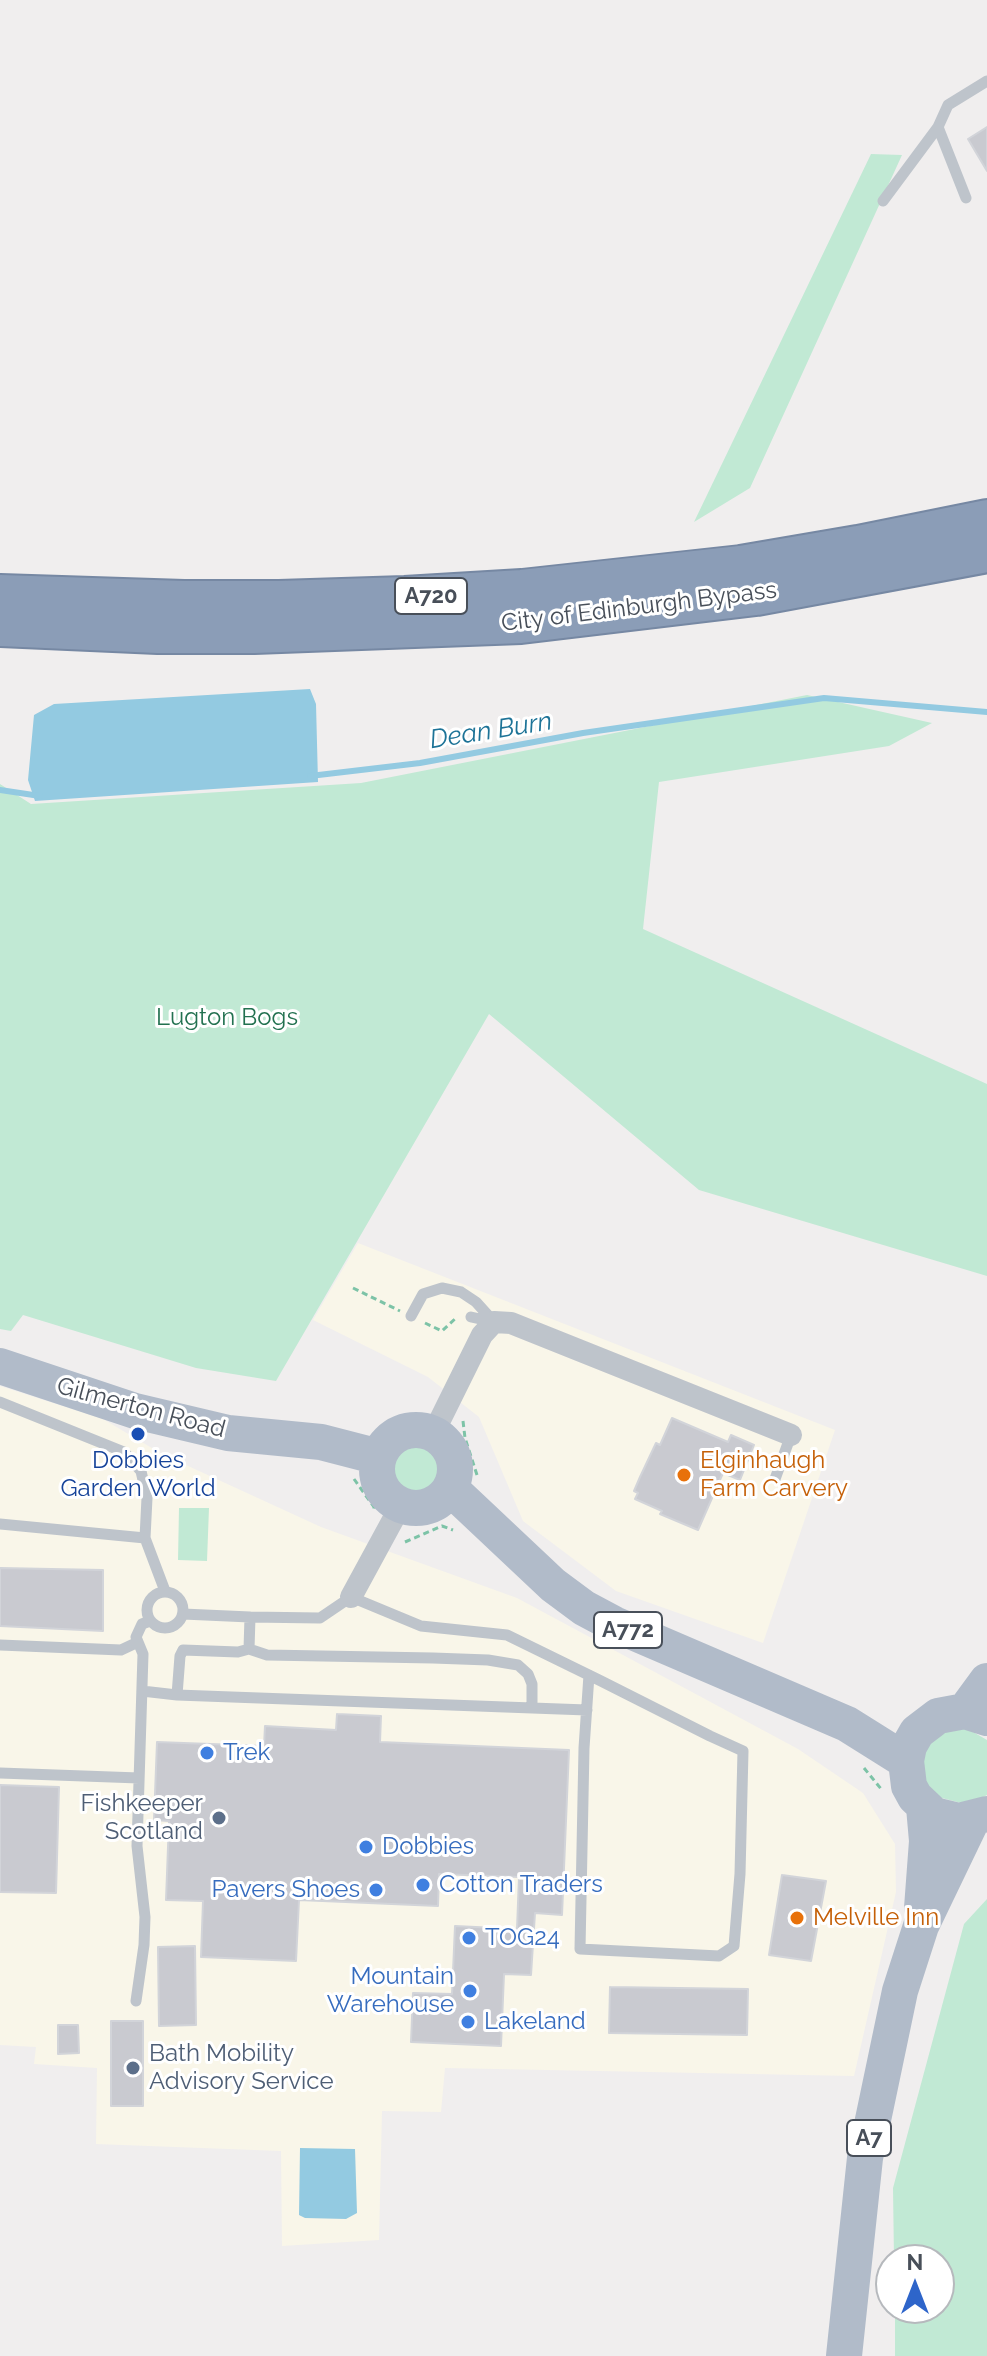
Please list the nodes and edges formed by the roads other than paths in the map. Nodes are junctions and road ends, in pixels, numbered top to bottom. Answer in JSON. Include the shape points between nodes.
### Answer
{"nodes":[{"id":1,"x":987,"y":81,"type":"edge"},
{"id":2,"x":938,"y":127,"type":"junction"},
{"id":3,"x":966,"y":198,"type":"dead end"},
{"id":4,"x":883,"y":201,"type":"dead end"},
{"id":5,"x":987,"y":520,"type":"edge"},
{"id":6,"x":987,"y":552,"type":"edge"},
{"id":7,"x":0,"y":595,"type":"edge"},
{"id":8,"x":0,"y":626,"type":"edge"},
{"id":9,"x":411,"y":1316,"type":"dead end"},
{"id":10,"x":471,"y":1317,"type":"dead end"},
{"id":11,"x":494,"y":1322,"type":"junction"},
{"id":12,"x":0,"y":1366,"type":"edge"},
{"id":13,"x":0,"y":1402,"type":"edge"},
{"id":14,"x":440,"y":1420,"type":"junction"},
{"id":15,"x":791,"y":1435,"type":"joint"},
{"id":16,"x":383,"y":1444,"type":"junction"},
{"id":17,"x":775,"y":1479,"type":"dead end"},
{"id":18,"x":466,"y":1486,"type":"junction"},
{"id":19,"x":401,"y":1505,"type":"junction"},
{"id":20,"x":0,"y":1524,"type":"edge"},
{"id":21,"x":145,"y":1538,"type":"junction"},
{"id":22,"x":165,"y":1591,"type":"junction"},
{"id":23,"x":351,"y":1597,"type":"junction"},
{"id":24,"x":183,"y":1614,"type":"junction"},
{"id":25,"x":250,"y":1617,"type":"junction"},
{"id":26,"x":150,"y":1621,"type":"junction"},
{"id":27,"x":138,"y":1642,"type":"junction"},
{"id":28,"x":0,"y":1645,"type":"edge"},
{"id":29,"x":249,"y":1649,"type":"junction"},
{"id":30,"x":589,"y":1675,"type":"junction"},
{"id":31,"x":987,"y":1681,"type":"edge"},
{"id":32,"x":142,"y":1691,"type":"junction"},
{"id":33,"x":177,"y":1695,"type":"junction"},
{"id":34,"x":532,"y":1708,"type":"junction"},
{"id":35,"x":587,"y":1710,"type":"junction"},
{"id":36,"x":976,"y":1714,"type":"edge"},
{"id":37,"x":912,"y":1747,"type":"junction"},
{"id":38,"x":0,"y":1773,"type":"edge"},
{"id":39,"x":139,"y":1778,"type":"junction"},
{"id":40,"x":924,"y":1807,"type":"junction"},
{"id":41,"x":979,"y":1817,"type":"edge"},
{"id":42,"x":921,"y":1926,"type":"junction"},
{"id":43,"x":136,"y":2001,"type":"dead end"},
{"id":44,"x":844,"y":2356,"type":"edge"}],
"edges":[{"from":1,"to":2,"type":"lane","via":[[948,105]]},
{"from":2,"to":3,"type":"lane"},
{"from":2,"to":4,"type":"lane"},
{"from":5,"to":7,"type":"highway","name":"City of Edinburgh Bypass","number":"A720","via":[[741,566],[522,590],[279,601]]},
{"from":6,"to":8,"type":"highway","name":"City of Edinburgh Bypass","number":"A720","via":[[756,595],[521,623],[254,633]]},
{"from":9,"to":11,"type":"lane","via":[[423,1294],[442,1288],[461,1292]]},
{"from":10,"to":11,"type":"lane"},
{"from":11,"to":14,"type":"street","via":[[482,1335]]},
{"from":11,"to":15,"type":"street","via":[[511,1323]]},
{"from":12,"to":16,"type":"main road","name":"Gilmerton Road","via":[[228,1433]]},
{"from":13,"to":21,"type":"lane","via":[[124,1452],[141,1471],[147,1498]]},
{"from":14,"to":16,"type":"main road"},
{"from":14,"to":18,"type":"main road","via":[[455,1476]]},
{"from":15,"to":17,"type":"lane"},
{"from":16,"to":19,"type":"main road","via":[[379,1480]]},
{"from":18,"to":19,"type":"main road","via":[[434,1504]]},
{"from":18,"to":37,"type":"main road","number":"A772","via":[[553,1585],[584,1608],[847,1724]]},
{"from":19,"to":23,"type":"street"},
{"from":20,"to":21,"type":"lane"},
{"from":21,"to":22,"type":"lane"},
{"from":22,"to":24,"type":"lane","via":[[179,1598]]},
{"from":22,"to":26,"type":"lane","via":[[147,1605]]},
{"from":23,"to":25,"type":"lane","via":[[320,1618]]},
{"from":23,"to":30,"type":"lane","via":[[421,1626],[507,1635]]},
{"from":24,"to":25,"type":"lane"},
{"from":24,"to":26,"type":"lane","via":[[166,1629]]},
{"from":25,"to":29,"type":"lane"},
{"from":26,"to":27,"type":"lane","via":[[138,1629]]},
{"from":27,"to":28,"type":"lane","via":[[121,1650]]},
{"from":27,"to":32,"type":"lane","via":[[143,1654]]},
{"from":29,"to":33,"type":"lane","via":[[183,1650]]},
{"from":29,"to":34,"type":"lane","via":[[267,1655],[518,1665],[532,1684]]},
{"from":30,"to":35,"type":"lane"},
{"from":30,"to":35,"type":"lane","via":[[743,1751],[734,1946],[719,1956],[580,1949]]},
{"from":31,"to":36,"type":"main road"},
{"from":32,"to":33,"type":"lane"},
{"from":32,"to":39,"type":"lane"},
{"from":33,"to":34,"type":"lane"},
{"from":34,"to":35,"type":"lane"},
{"from":36,"to":37,"type":"main road","via":[[938,1716]]},
{"from":37,"to":40,"type":"main road","via":[[909,1786]]},
{"from":38,"to":39,"type":"lane"},
{"from":39,"to":43,"type":"lane","via":[[137,1846],[145,1917]]},
{"from":40,"to":41,"type":"main road","via":[[947,1819]]},
{"from":40,"to":42,"type":"main road","number":"A7"},
{"from":41,"to":42,"type":"main road","number":"A7"},
{"from":42,"to":44,"type":"main road","number":"A7","via":[[900,1991],[865,2158]]}]}
